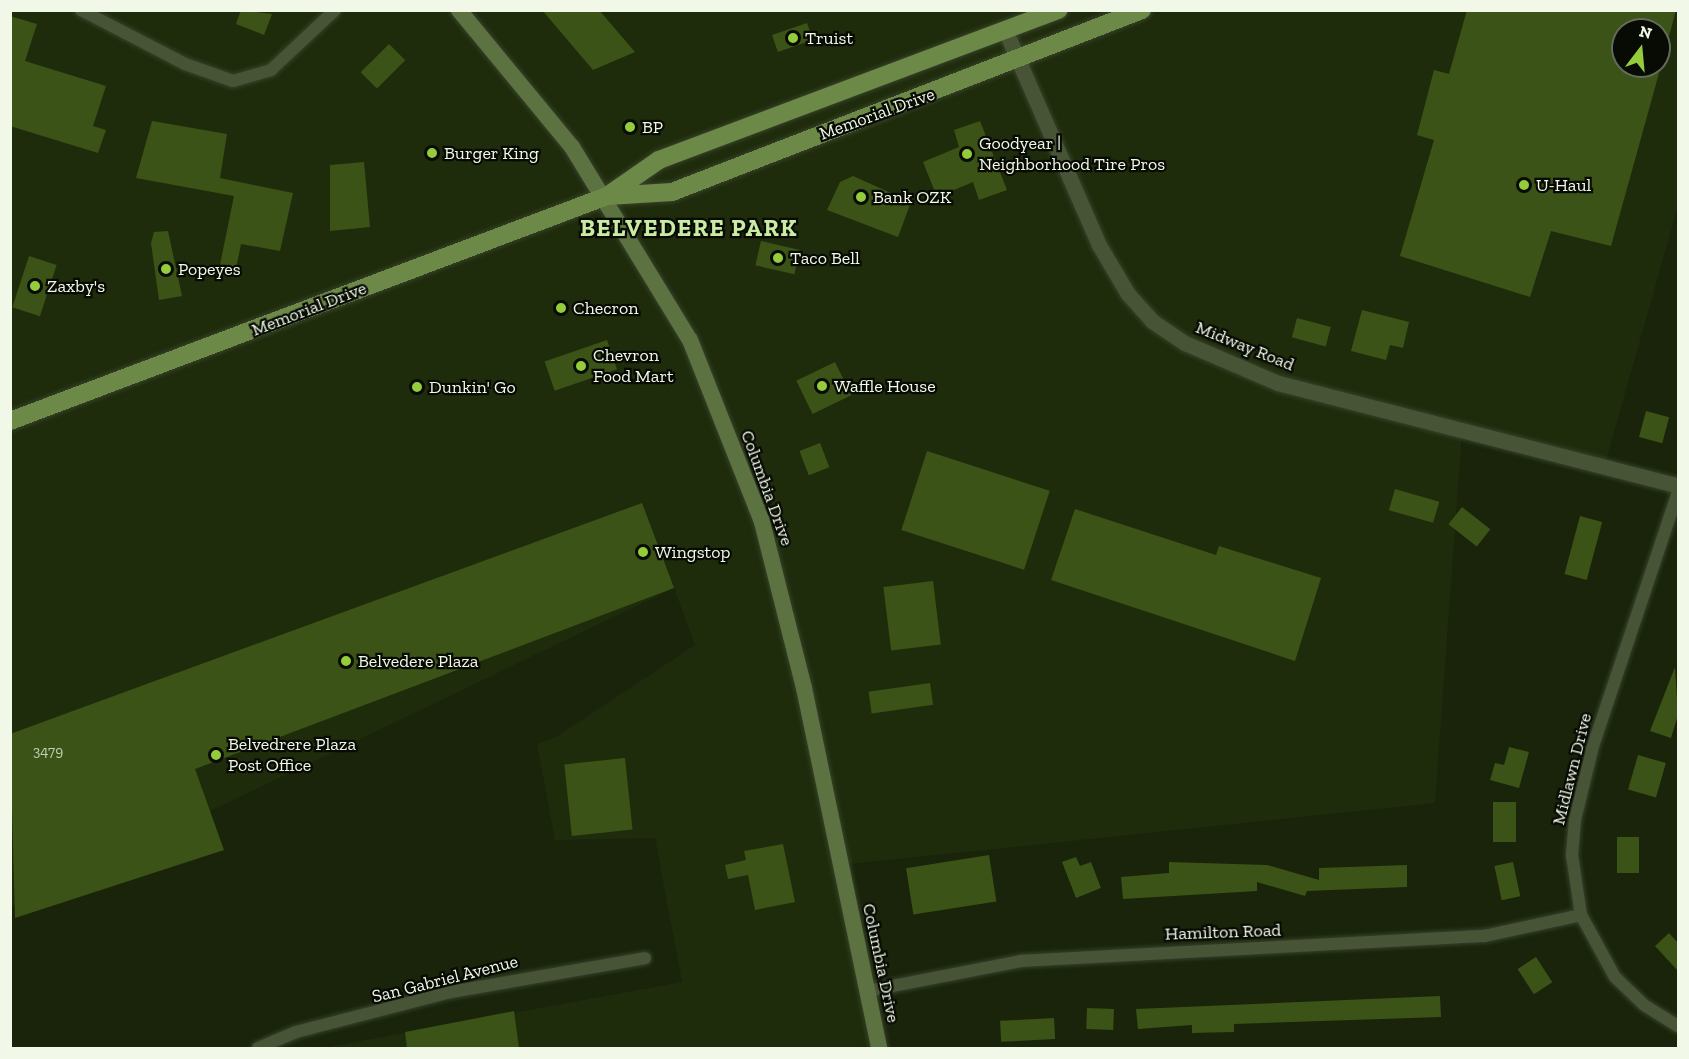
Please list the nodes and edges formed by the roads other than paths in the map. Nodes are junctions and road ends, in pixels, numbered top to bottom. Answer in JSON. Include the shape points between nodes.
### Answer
{"nodes":[{"id":1,"x":81,"y":10,"type":"edge"},
{"id":2,"x":335,"y":10,"type":"edge"},
{"id":3,"x":459,"y":10,"type":"edge"},
{"id":4,"x":1059,"y":10,"type":"edge"},
{"id":5,"x":1142,"y":10,"type":"edge"},
{"id":6,"x":1006,"y":32,"type":"junction"},
{"id":7,"x":1020,"y":60,"type":"junction"},
{"id":8,"x":607,"y":196,"type":"junction"},
{"id":9,"x":10,"y":421,"type":"edge"},
{"id":10,"x":1678,"y":486,"type":"edge"},
{"id":11,"x":1678,"y":492,"type":"edge"},
{"id":12,"x":1581,"y":915,"type":"junction"},
{"id":13,"x":645,"y":958,"type":"dead end"},
{"id":14,"x":867,"y":991,"type":"junction"},
{"id":15,"x":1678,"y":1026,"type":"edge"},
{"id":16,"x":258,"y":1048,"type":"edge"},
{"id":17,"x":879,"y":1048,"type":"edge"}],
"edges":[{"from":1,"to":2,"type":"street","via":[[185,64],[233,81],[271,70]]},
{"from":3,"to":8,"type":"main road","name":"Columbia Drive","via":[[517,75]]},
{"from":4,"to":6,"type":"main road","name":"Memorial Drive"},
{"from":5,"to":7,"type":"main road","name":"Memorial Drive"},
{"from":6,"to":7,"type":"street","name":"Midway Road"},
{"from":6,"to":8,"type":"main road","name":"Memorial Drive","via":[[659,160]]},
{"from":7,"to":8,"type":"main road","name":"Memorial Drive","via":[[672,192]]},
{"from":7,"to":10,"type":"street","name":"Midway Road","via":[[1099,245],[1128,294],[1160,327],[1278,383]]},
{"from":8,"to":9,"type":"main road","name":"Memorial Drive"},
{"from":8,"to":14,"type":"main road","name":"Columbia Drive","via":[[690,340],[762,522],[804,688]]},
{"from":11,"to":12,"type":"street","name":"Midlawn Drive","via":[[1593,746],[1575,820],[1575,892]]},
{"from":12,"to":14,"type":"street","name":"Hamilton Road","via":[[1484,936],[1021,961]]},
{"from":12,"to":15,"type":"street","name":"Midlawn Drive","via":[[1615,977],[1644,1005]]},
{"from":13,"to":16,"type":"street","name":"San Gabriel Avenue","via":[[451,992],[296,1032]]},
{"from":14,"to":17,"type":"main road","name":"Columbia Drive"}]}
